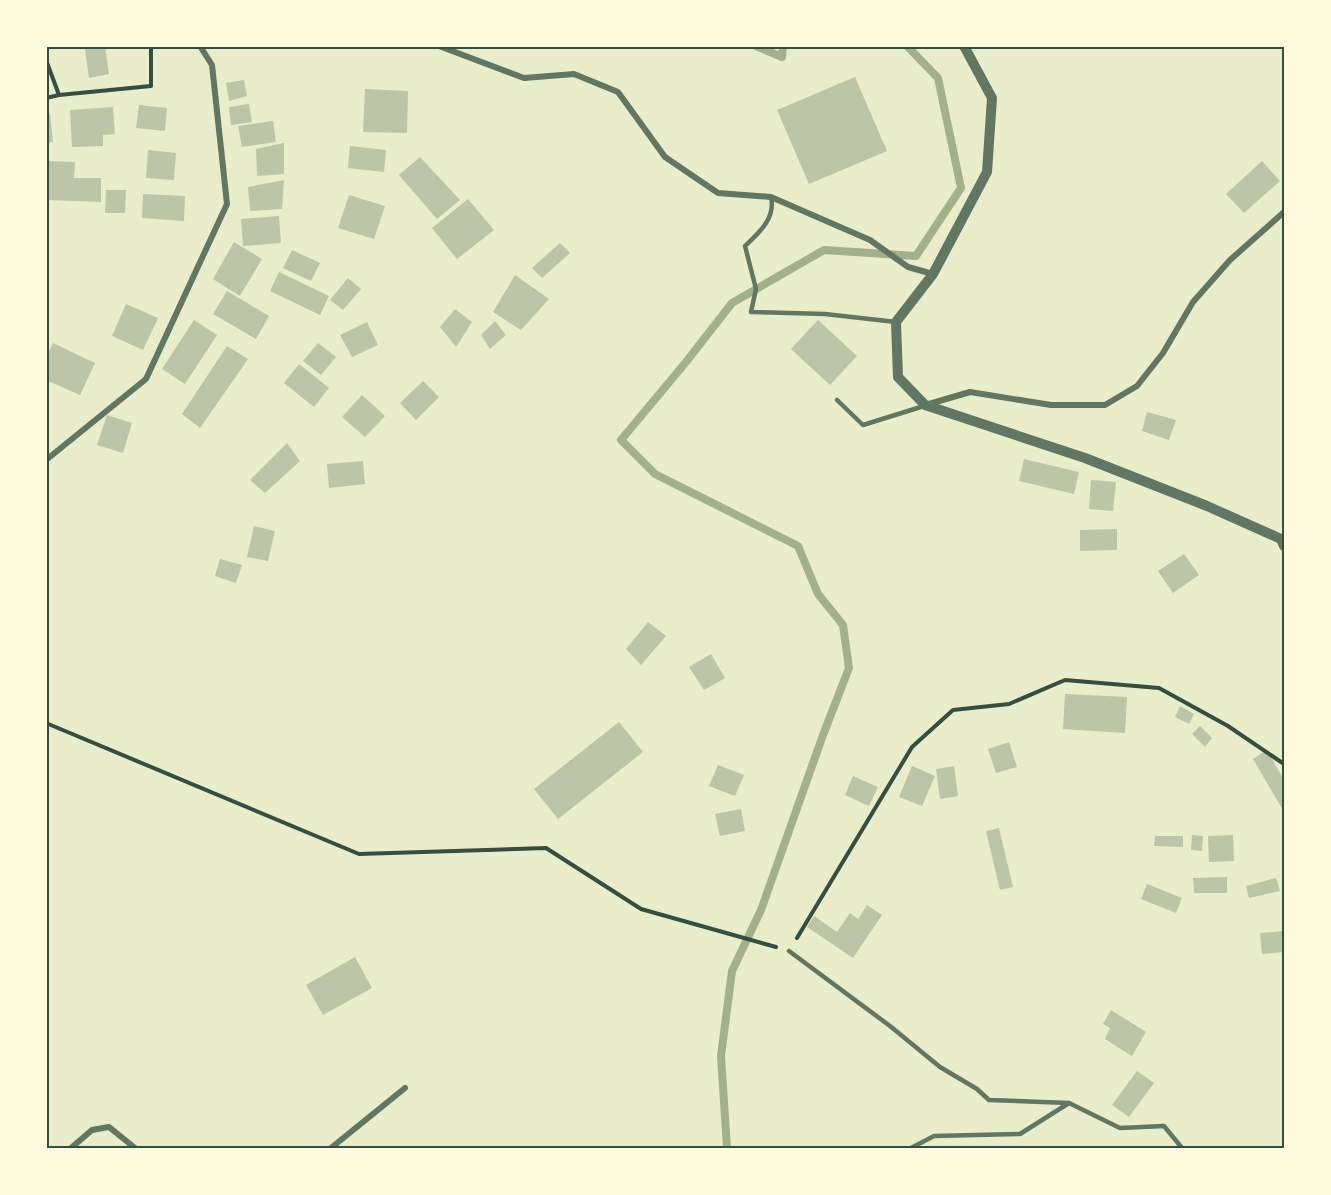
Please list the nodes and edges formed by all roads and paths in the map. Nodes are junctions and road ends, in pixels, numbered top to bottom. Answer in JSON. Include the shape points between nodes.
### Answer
{"nodes":[{"id":1,"x":151,"y":46,"type":"edge"},
{"id":2,"x":200,"y":46,"type":"edge"},
{"id":3,"x":439,"y":46,"type":"edge"},
{"id":4,"x":964,"y":46,"type":"edge"},
{"id":5,"x":46,"y":60,"type":"edge"},
{"id":6,"x":59,"y":95,"type":"junction"},
{"id":7,"x":46,"y":98,"type":"edge"},
{"id":8,"x":771,"y":197,"type":"junction"},
{"id":9,"x":1284,"y":212,"type":"edge"},
{"id":10,"x":933,"y":274,"type":"junction"},
{"id":11,"x":896,"y":322,"type":"junction"},
{"id":12,"x":837,"y":400,"type":"dead end"},
{"id":13,"x":925,"y":405,"type":"junction"},
{"id":14,"x":46,"y":460,"type":"edge"},
{"id":15,"x":1284,"y":546,"type":"edge"},
{"id":16,"x":46,"y":723,"type":"edge"},
{"id":17,"x":1284,"y":764,"type":"edge"},
{"id":18,"x":789,"y":951,"type":"junction"},
{"id":19,"x":405,"y":1088,"type":"dead end"},
{"id":20,"x":1069,"y":1103,"type":"junction"},
{"id":21,"x":71,"y":1149,"type":"edge"},
{"id":22,"x":135,"y":1149,"type":"edge"},
{"id":23,"x":331,"y":1149,"type":"edge"},
{"id":24,"x":911,"y":1149,"type":"edge"},
{"id":25,"x":1182,"y":1149,"type":"edge"}],
"edges":[{"from":1,"to":6,"type":"path","via":[[151,86]]},
{"from":2,"to":14,"type":"street","via":[[212,65],[227,204],[146,379]]},
{"from":3,"to":8,"type":"street","via":[[524,78],[574,74],[618,92],[664,157],[718,193]]},
{"from":4,"to":10,"type":"street","via":[[992,98],[987,172]]},
{"from":5,"to":6,"type":"path"},
{"from":6,"to":7,"type":"path"},
{"from":8,"to":10,"type":"street","via":[[870,240],[908,267]]},
{"from":8,"to":11,"type":"lane","via":[[773,205],[765,227],[745,246],[756,289],[751,312],[825,314]]},
{"from":9,"to":13,"type":"street","via":[[1230,260],[1193,302],[1163,354],[1137,386],[1105,405],[1051,405],[970,392]]},
{"from":10,"to":11,"type":"street"},
{"from":11,"to":13,"type":"street","via":[[898,377]]},
{"from":12,"to":13,"type":"lane","via":[[863,424]]},
{"from":13,"to":15,"type":"street","via":[[1107,467],[1239,520],[1281,539]]},
{"from":16,"to":18,"type":"path","via":[[359,854],[546,848],[641,909]]},
{"from":17,"to":18,"type":"path","via":[[1228,726],[1159,688],[1065,680],[1009,704],[953,710],[912,747]]},
{"from":18,"to":20,"type":"lane","via":[[989,1100]]},
{"from":19,"to":23,"type":"street"},
{"from":20,"to":24,"type":"lane","via":[[1020,1134],[934,1136]]},
{"from":20,"to":25,"type":"lane","via":[[1120,1128],[1164,1126]]},
{"from":21,"to":22,"type":"street","via":[[92,1130],[109,1127]]}]}
